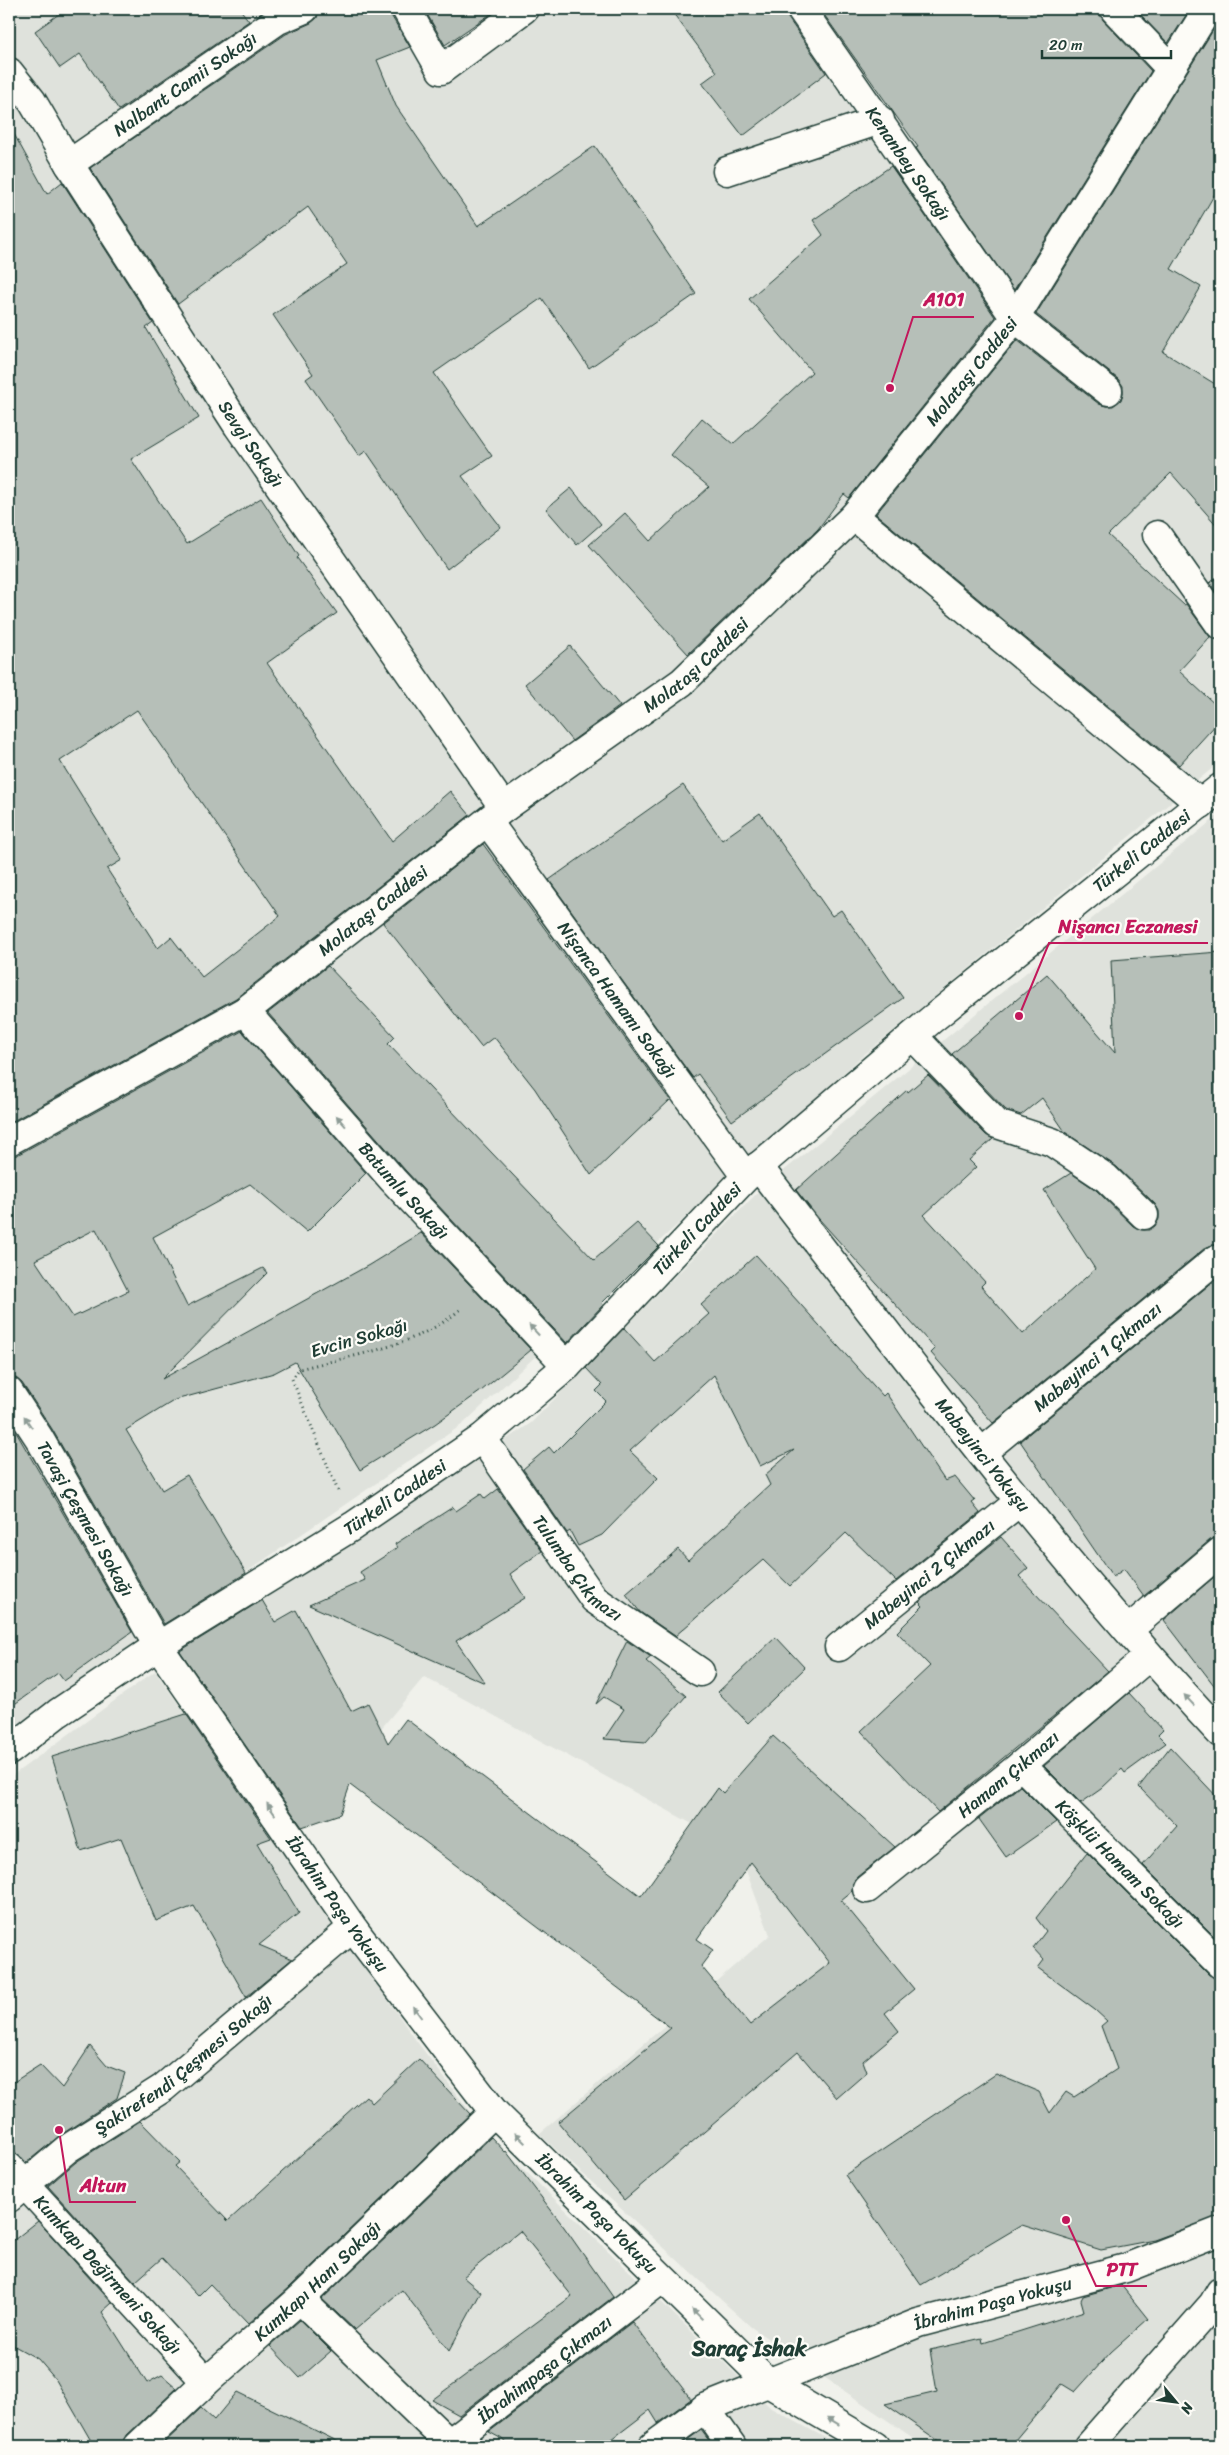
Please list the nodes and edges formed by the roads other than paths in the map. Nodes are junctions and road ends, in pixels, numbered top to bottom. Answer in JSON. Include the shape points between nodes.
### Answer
{"nodes":[{"id":1,"x":304,"y":9,"type":"edge"},
{"id":2,"x":406,"y":9,"type":"edge"},
{"id":3,"x":524,"y":9,"type":"edge"},
{"id":4,"x":801,"y":9,"type":"edge"},
{"id":5,"x":1114,"y":9,"type":"edge"},
{"id":6,"x":1208,"y":9,"type":"edge"},
{"id":7,"x":1171,"y":69,"type":"junction"},
{"id":8,"x":9,"y":72,"type":"edge"},
{"id":9,"x":880,"y":120,"type":"junction"},
{"id":10,"x":69,"y":164,"type":"junction"},
{"id":11,"x":727,"y":171,"type":"dead end"},
{"id":12,"x":1015,"y":318,"type":"junction"},
{"id":13,"x":1108,"y":391,"type":"dead end"},
{"id":14,"x":854,"y":516,"type":"junction"},
{"id":15,"x":1157,"y":535,"type":"dead end"},
{"id":16,"x":1220,"y":625,"type":"edge"},
{"id":17,"x":1210,"y":796,"type":"edge"},
{"id":18,"x":496,"y":815,"type":"junction"},
{"id":19,"x":245,"y":1011,"type":"junction"},
{"id":20,"x":912,"y":1036,"type":"junction"},
{"id":21,"x":9,"y":1141,"type":"edge"},
{"id":22,"x":752,"y":1172,"type":"junction"},
{"id":23,"x":1144,"y":1214,"type":"dead end"},
{"id":24,"x":1215,"y":1260,"type":"dead end"},
{"id":25,"x":567,"y":1366,"type":"junction"},
{"id":26,"x":9,"y":1392,"type":"edge"},
{"id":27,"x":482,"y":1438,"type":"junction"},
{"id":28,"x":981,"y":1453,"type":"junction"},
{"id":29,"x":1020,"y":1501,"type":"junction"},
{"id":30,"x":1220,"y":1552,"type":"edge"},
{"id":31,"x":1128,"y":1630,"type":"junction"},
{"id":32,"x":158,"y":1646,"type":"junction"},
{"id":33,"x":839,"y":1647,"type":"dead end"},
{"id":34,"x":1154,"y":1662,"type":"junction"},
{"id":35,"x":700,"y":1672,"type":"dead end"},
{"id":36,"x":1220,"y":1733,"type":"edge"},
{"id":37,"x":9,"y":1751,"type":"edge"},
{"id":38,"x":1021,"y":1764,"type":"junction"},
{"id":39,"x":867,"y":1889,"type":"dead end"},
{"id":40,"x":355,"y":1931,"type":"junction"},
{"id":41,"x":1220,"y":1964,"type":"edge"},
{"id":42,"x":494,"y":2112,"type":"junction"},
{"id":43,"x":14,"y":2183,"type":"edge"},
{"id":44,"x":1220,"y":2231,"type":"edge"},
{"id":45,"x":662,"y":2279,"type":"junction"},
{"id":46,"x":1220,"y":2292,"type":"edge"},
{"id":47,"x":300,"y":2299,"type":"junction"},
{"id":48,"x":206,"y":2382,"type":"junction"},
{"id":49,"x":770,"y":2384,"type":"junction"},
{"id":50,"x":705,"y":2408,"type":"junction"},
{"id":51,"x":138,"y":2446,"type":"edge"},
{"id":52,"x":653,"y":2446,"type":"edge"},
{"id":53,"x":732,"y":2446,"type":"edge"},
{"id":54,"x":875,"y":2446,"type":"edge"},
{"id":55,"x":1088,"y":2446,"type":"edge"}],
"edges":[{"from":1,"to":10,"type":"street","name":"Nalbant Camii Sokağı","via":[[278,20]]},
{"from":2,"to":3,"type":"street","via":[[441,70]]},
{"from":4,"to":9,"type":"street","name":"Kenanbey Sokağı"},
{"from":5,"to":7,"type":"street"},
{"from":6,"to":7,"type":"street","name":"Molataşı Caddesi"},
{"from":7,"to":12,"type":"street","name":"Molataşı Caddesi"},
{"from":8,"to":10,"type":"street","name":"Sevgi Sokağı","via":[[32,101]]},
{"from":9,"to":11,"type":"street"},
{"from":9,"to":12,"type":"street","name":"Kenanbey Sokağı"},
{"from":10,"to":18,"type":"street","name":"Sevgi Sokağı"},
{"from":12,"to":13,"type":"street","name":"Kenanbey Sokağı"},
{"from":12,"to":14,"type":"street","name":"Molataşı Caddesi"},
{"from":14,"to":17,"type":"street"},
{"from":14,"to":18,"type":"street","name":"Molataşı Caddesi","via":[[682,682]]},
{"from":15,"to":16,"type":"street"},
{"from":17,"to":20,"type":"street","name":"Türkeli Caddesi"},
{"from":18,"to":19,"type":"street","name":"Molataşı Caddesi"},
{"from":18,"to":22,"type":"street","name":"Nişanca Hamamı Sokağı"},
{"from":19,"to":21,"type":"street","name":"Molataşı Caddesi"},
{"from":25,"to":19,"type":"street","name":"Batumlu Sokağı","one_way":true,"via":[[393,1180]]},
{"from":20,"to":22,"type":"street","name":"Türkeli Caddesi"},
{"from":20,"to":23,"type":"street","via":[[997,1124],[1052,1142],[1106,1178]]},
{"from":22,"to":25,"type":"street","name":"Türkeli Caddesi"},
{"from":22,"to":28,"type":"street","name":"Mabeyinci Yokuşu"},
{"from":24,"to":28,"type":"street","name":"Mabeyinci 1 Çıkmazı"},
{"from":25,"to":27,"type":"street","name":"Türkeli Caddesi"},
{"from":32,"to":26,"type":"street","name":"Tavaşi Çeşmesi Sokağı","one_way":true,"via":[[39,1438]]},
{"from":27,"to":32,"type":"street","name":"Türkeli Caddesi","via":[[353,1526]]},
{"from":27,"to":35,"type":"street","name":"Tulumba Çıkmazı","via":[[594,1599]]},
{"from":28,"to":29,"type":"street","name":"Mabeyinci Yokuşu"},
{"from":29,"to":31,"type":"street","name":"Mabeyinci Yokuşu"},
{"from":29,"to":33,"type":"street","name":"Mabeyinci 2 Çıkmazı"},
{"from":30,"to":31,"type":"street"},
{"from":31,"to":34,"type":"street","name":"Mabeyinci Yokuşu"},
{"from":32,"to":37,"type":"street","name":"Türkeli Caddesi","via":[[58,1713]]},
{"from":40,"to":32,"type":"street","name":"İbrahim Paşa Yokuşu","one_way":true},
{"from":36,"to":34,"type":"street","name":"Mabeyinci Yokuşu","one_way":true},
{"from":34,"to":38,"type":"street","name":"Hamam Çıkmazı"},
{"from":38,"to":39,"type":"street","name":"Hamam Çıkmazı"},
{"from":38,"to":41,"type":"street","name":"Köşklü Hamam Sokağı"},
{"from":42,"to":40,"type":"street","name":"İbrahim Paşa Yokuşu","one_way":true},
{"from":40,"to":43,"type":"street","name":"Şakirefendi Çeşmesi Sokağı","via":[[350,1929],[163,2088]]},
{"from":45,"to":42,"type":"street","name":"İbrahim Paşa Yokuşu","one_way":true},
{"from":42,"to":47,"type":"street","name":"Kumkapı Hanı Sokağı"},
{"from":43,"to":48,"type":"street","name":"Kumkapı Değirmeni Sokağı"},
{"from":44,"to":49,"type":"street","name":"İbrahim Paşa Yokuşu","via":[[1126,2268],[918,2323]]},
{"from":45,"to":47,"type":"street","name":"İbrahimpaşa Çıkmazı","via":[[449,2443]]},
{"from":49,"to":45,"type":"street","name":"İbrahim Paşa Yokuşu","one_way":true},
{"from":46,"to":55,"type":"street"},
{"from":47,"to":48,"type":"street","name":"Kumkapı Hanı Sokağı"},
{"from":48,"to":51,"type":"street","name":"Kumkapı Hanı Sokağı"},
{"from":49,"to":50,"type":"street"},
{"from":54,"to":49,"type":"street","one_way":true},
{"from":50,"to":52,"type":"street"},
{"from":50,"to":53,"type":"street"}]}
